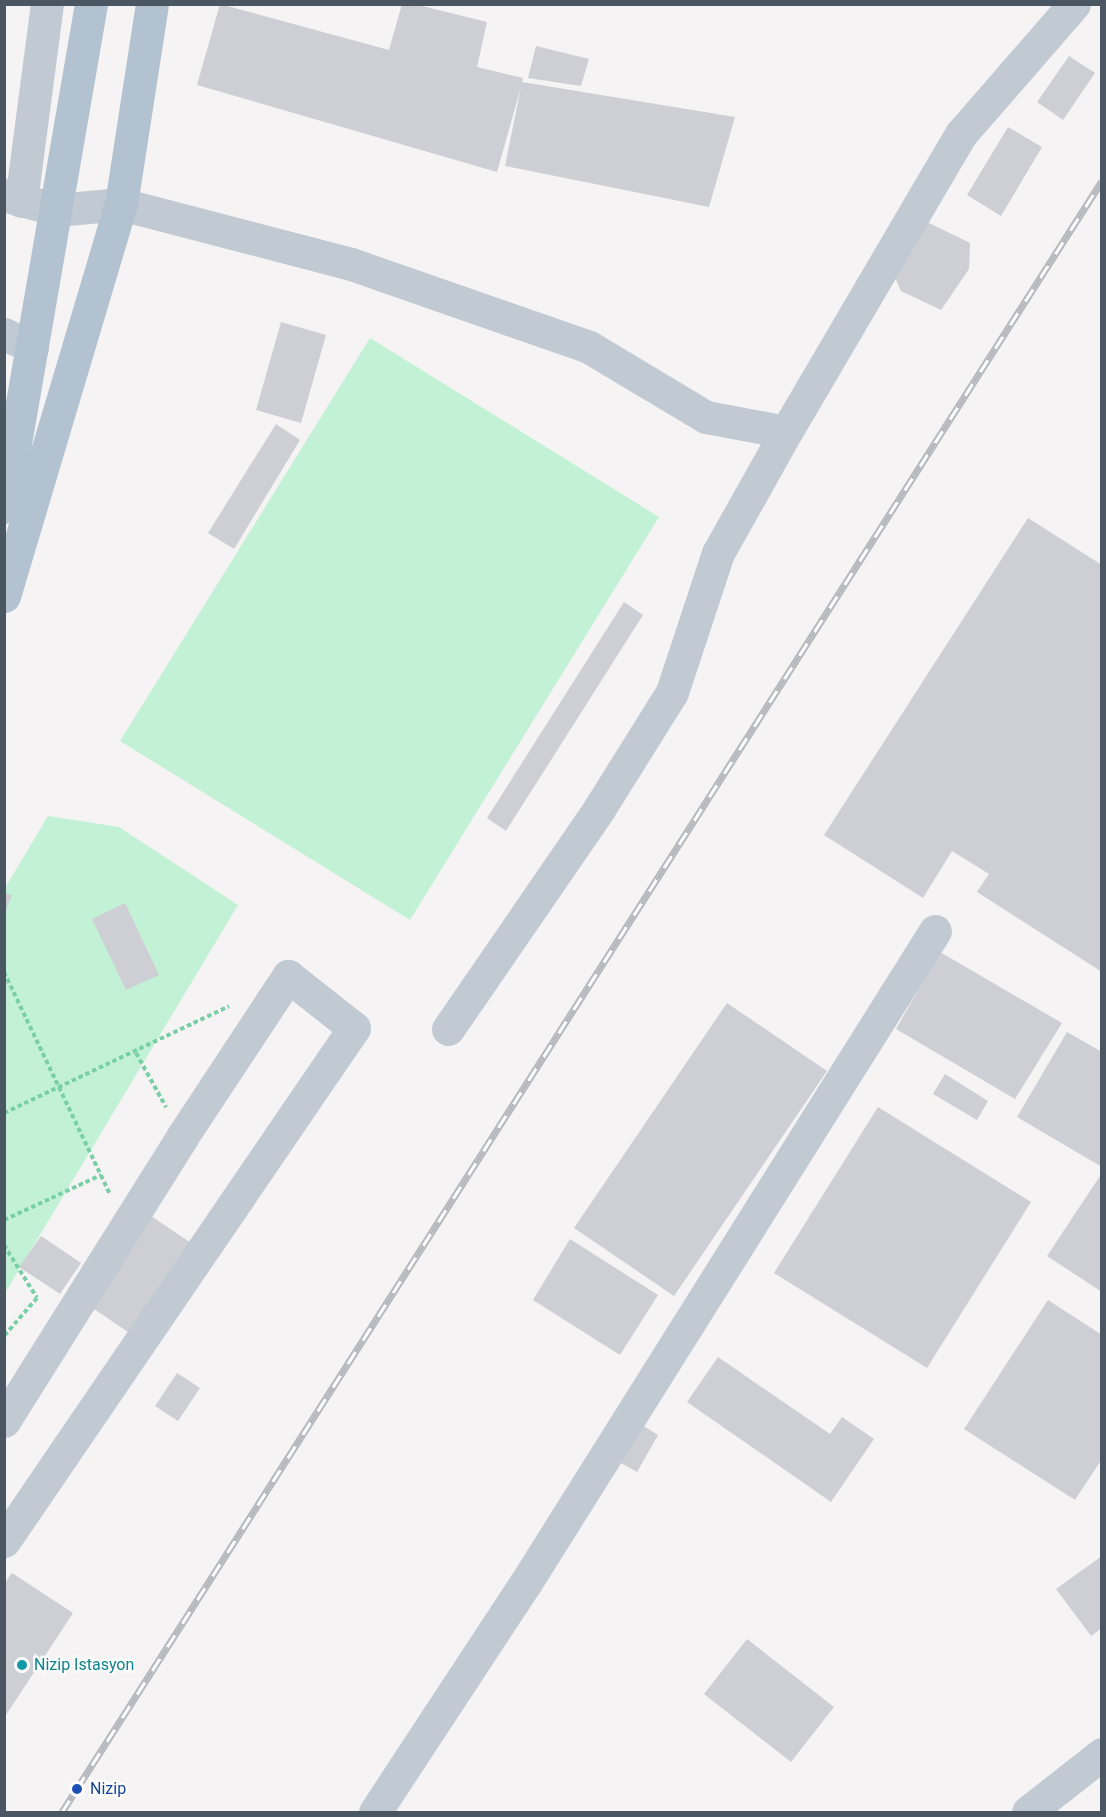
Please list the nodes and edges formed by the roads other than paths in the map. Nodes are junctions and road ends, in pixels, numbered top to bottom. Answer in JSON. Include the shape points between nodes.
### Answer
{"nodes":[{"id":1,"x":47,"y":4,"type":"edge"},
{"id":2,"x":91,"y":4,"type":"edge"},
{"id":3,"x":153,"y":4,"type":"edge"},
{"id":4,"x":1074,"y":4,"type":"edge"},
{"id":5,"x":13,"y":198,"type":"edge"},
{"id":6,"x":121,"y":204,"type":"junction"},
{"id":7,"x":57,"y":210,"type":"junction"},
{"id":8,"x":18,"y":341,"type":"edge"},
{"id":9,"x":786,"y":432,"type":"junction"},
{"id":10,"x":4,"y":507,"type":"edge"},
{"id":11,"x":4,"y":596,"type":"edge"},
{"id":12,"x":935,"y":931,"type":"dead end"},
{"id":13,"x":448,"y":1029,"type":"dead end"},
{"id":14,"x":4,"y":1421,"type":"edge"},
{"id":15,"x":4,"y":1541,"type":"edge"},
{"id":16,"x":1101,"y":1754,"type":"edge"},
{"id":17,"x":375,"y":1812,"type":"edge"},
{"id":18,"x":1028,"y":1812,"type":"edge"}],
"edges":[{"from":1,"to":5,"type":"street"},
{"from":2,"to":7,"type":"main road"},
{"from":3,"to":6,"type":"main road"},
{"from":4,"to":9,"type":"street","via":[[962,134]]},
{"from":5,"to":7,"type":"street"},
{"from":6,"to":7,"type":"street"},
{"from":6,"to":9,"type":"street","via":[[351,264],[589,347],[706,417]]},
{"from":6,"to":11,"type":"main road"},
{"from":7,"to":8,"type":"main road"},
{"from":8,"to":10,"type":"main road"},
{"from":9,"to":13,"type":"street","via":[[718,553],[672,692],[599,809]]},
{"from":12,"to":17,"type":"street","via":[[525,1584]]},
{"from":14,"to":15,"type":"street","via":[[288,976],[354,1028]]},
{"from":16,"to":18,"type":"street"}]}
